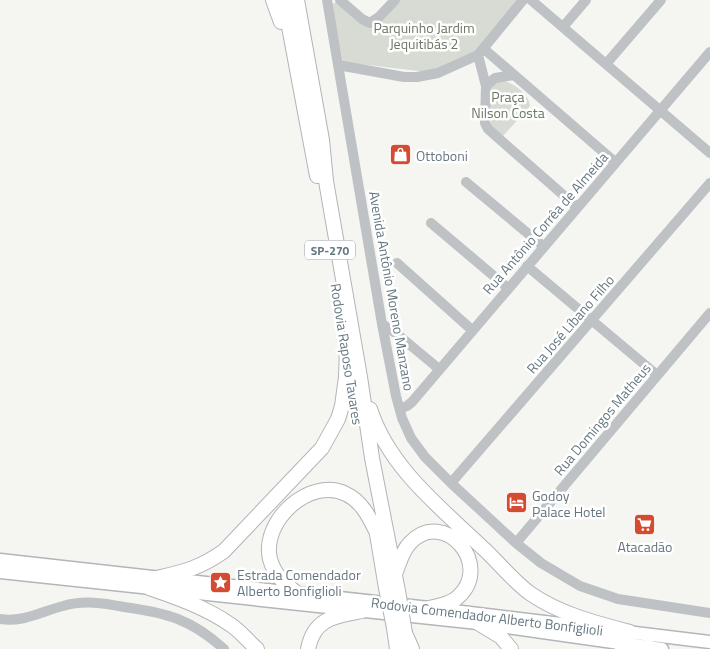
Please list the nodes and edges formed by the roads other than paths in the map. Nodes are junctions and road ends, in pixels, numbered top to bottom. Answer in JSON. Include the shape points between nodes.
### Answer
{"nodes":[{"id":1,"x":273,"y":0,"type":"edge"},
{"id":2,"x":284,"y":0,"type":"edge"},
{"id":3,"x":297,"y":0,"type":"edge"},
{"id":4,"x":306,"y":0,"type":"edge"},
{"id":5,"x":327,"y":0,"type":"edge"},
{"id":6,"x":340,"y":0,"type":"edge"},
{"id":7,"x":395,"y":0,"type":"edge"},
{"id":8,"x":523,"y":0,"type":"edge"},
{"id":9,"x":532,"y":0,"type":"edge"},
{"id":10,"x":586,"y":0,"type":"edge"},
{"id":11,"x":661,"y":0,"type":"edge"},
{"id":12,"x":563,"y":27,"type":"junction"},
{"id":13,"x":481,"y":52,"type":"junction"},
{"id":14,"x":710,"y":52,"type":"edge"},
{"id":15,"x":606,"y":64,"type":"junction"},
{"id":16,"x":338,"y":65,"type":"junction"},
{"id":17,"x":304,"y":72,"type":"junction"},
{"id":18,"x":514,"y":75,"type":"junction"},
{"id":19,"x":486,"y":86,"type":"junction"},
{"id":20,"x":660,"y":110,"type":"junction"},
{"id":21,"x":710,"y":153,"type":"edge"},
{"id":22,"x":615,"y":162,"type":"junction"},
{"id":23,"x":466,"y":182,"type":"dead end"},
{"id":24,"x":710,"y":183,"type":"edge"},
{"id":25,"x":577,"y":207,"type":"junction"},
{"id":26,"x":432,"y":223,"type":"dead end"},
{"id":27,"x":543,"y":246,"type":"junction"},
{"id":28,"x":397,"y":263,"type":"dead end"},
{"id":29,"x":527,"y":266,"type":"junction"},
{"id":30,"x":508,"y":288,"type":"junction"},
{"id":31,"x":710,"y":314,"type":"edge"},
{"id":32,"x":592,"y":320,"type":"junction"},
{"id":33,"x":382,"y":324,"type":"junction"},
{"id":34,"x":472,"y":330,"type":"junction"},
{"id":35,"x":347,"y":346,"type":"junction"},
{"id":36,"x":439,"y":369,"type":"junction"},
{"id":37,"x":657,"y":375,"type":"junction"},
{"id":38,"x":360,"y":377,"type":"junction"},
{"id":39,"x":400,"y":409,"type":"junction"},
{"id":40,"x":451,"y":484,"type":"junction"},
{"id":41,"x":378,"y":535,"type":"junction"},
{"id":42,"x":516,"y":543,"type":"junction"},
{"id":43,"x":0,"y":560,"type":"edge"},
{"id":44,"x":0,"y":572,"type":"edge"},
{"id":45,"x":395,"y":574,"type":"junction"},
{"id":46,"x":151,"y":583,"type":"junction"},
{"id":47,"x":392,"y":590,"type":"junction"},
{"id":48,"x":298,"y":594,"type":"junction"},
{"id":49,"x":429,"y":608,"type":"junction"},
{"id":50,"x":362,"y":610,"type":"junction"},
{"id":51,"x":710,"y":613,"type":"edge"},
{"id":52,"x":0,"y":619,"type":"edge"},
{"id":53,"x":478,"y":623,"type":"junction"},
{"id":54,"x":399,"y":630,"type":"junction"},
{"id":55,"x":630,"y":632,"type":"junction"},
{"id":56,"x":710,"y":642,"type":"edge"},
{"id":57,"x":656,"y":648,"type":"edge"},
{"id":58,"x":224,"y":649,"type":"edge"},
{"id":59,"x":256,"y":649,"type":"edge"},
{"id":60,"x":308,"y":649,"type":"edge"},
{"id":61,"x":397,"y":649,"type":"edge"},
{"id":62,"x":410,"y":649,"type":"edge"},
{"id":63,"x":511,"y":649,"type":"edge"},
{"id":64,"x":622,"y":649,"type":"edge"}],
"edges":[{"from":1,"to":17,"type":"highway"},
{"from":2,"to":17,"type":"highway","name":"Rodovia Raposo Tavares","number":"SP-270"},
{"from":3,"to":17,"type":"highway","name":"Rodovia Raposo Tavares","number":"SP-270"},
{"from":4,"to":17,"type":"highway"},
{"from":5,"to":16,"type":"street","name":"Avenida Antônio Moreno Manzano"},
{"from":6,"to":7,"type":"street","via":[[370,23]]},
{"from":8,"to":13,"type":"street"},
{"from":9,"to":12,"type":"street"},
{"from":10,"to":12,"type":"street"},
{"from":11,"to":15,"type":"street"},
{"from":12,"to":15,"type":"street"},
{"from":13,"to":16,"type":"street","via":[[438,73],[417,77]]},
{"from":13,"to":18,"type":"street"},
{"from":13,"to":19,"type":"street"},
{"from":14,"to":20,"type":"street","name":"Rua Antônio Corrêa de Almeida"},
{"from":15,"to":20,"type":"street"},
{"from":16,"to":33,"type":"street","name":"Avenida Antônio Moreno Manzano"},
{"from":17,"to":35,"type":"highway","name":"Rodovia Raposo Tavares","number":"SP-270"},
{"from":17,"to":38,"type":"highway","name":"Rodovia Raposo Tavares","number":"SP-270","via":[[322,140],[326,181]]},
{"from":18,"to":19,"type":"street","via":[[494,78]]},
{"from":18,"to":22,"type":"street"},
{"from":19,"to":25,"type":"street","via":[[485,123],[488,129]]},
{"from":20,"to":21,"type":"street"},
{"from":20,"to":22,"type":"street","name":"Rua Antônio Corrêa de Almeida"},
{"from":22,"to":25,"type":"street","name":"Rua Antônio Corrêa de Almeida"},
{"from":23,"to":27,"type":"street"},
{"from":24,"to":32,"type":"street","name":"Rua José Líbano Filho"},
{"from":25,"to":27,"type":"street","name":"Rua Antônio Corrêa de Almeida"},
{"from":26,"to":30,"type":"street"},
{"from":27,"to":29,"type":"street","name":"Rua Antônio Corrêa de Almeida"},
{"from":28,"to":34,"type":"street"},
{"from":29,"to":30,"type":"street","name":"Rua Antônio Corrêa de Almeida"},
{"from":29,"to":32,"type":"street"},
{"from":30,"to":34,"type":"street","name":"Rua Antônio Corrêa de Almeida"},
{"from":31,"to":37,"type":"street","name":"Rua Domingos Matheus"},
{"from":32,"to":37,"type":"street"},
{"from":32,"to":40,"type":"street","name":"Rua José Líbano Filho"},
{"from":33,"to":36,"type":"street"},
{"from":33,"to":39,"type":"street","name":"Avenida Antônio Moreno Manzano"},
{"from":34,"to":36,"type":"street","name":"Rua Antônio Corrêa de Almeida"},
{"from":35,"to":41,"type":"highway","name":"Rodovia Raposo Tavares","number":"SP-270"},
{"from":35,"to":46,"type":"highway","via":[[342,406],[322,448],[209,562]]},
{"from":36,"to":39,"type":"street","name":"Rua Antônio Corrêa de Almeida","via":[[412,402]]},
{"from":37,"to":42,"type":"street","name":"Rua Domingos Matheus"},
{"from":38,"to":45,"type":"highway","name":"Rodovia Raposo Tavares","number":"SP-270"},
{"from":38,"to":55,"type":"highway","via":[[378,429],[415,484],[530,594],[585,620]]},
{"from":39,"to":40,"type":"street","name":"Avenida Antônio Moreno Manzano","via":[[412,438]]},
{"from":40,"to":42,"type":"street","name":"Avenida Antônio Moreno Manzano"},
{"from":41,"to":47,"type":"highway","name":"Rodovia Raposo Tavares","number":"SP-270"},
{"from":41,"to":48,"type":"highway","via":[[366,510],[346,494],[323,489],[302,498],[283,514],[271,536],[269,548],[276,573]]},
{"from":42,"to":51,"type":"street","name":"Avenida Antônio Moreno Manzano","via":[[541,563],[580,586],[618,599]]},
{"from":43,"to":46,"type":"main road","name":"Rodovia Comendador Alberto Bonfiglioli"},
{"from":44,"to":46,"type":"main road","name":"Rodovia Comendador Alberto Bonfiglioli"},
{"from":45,"to":47,"type":"highway","name":"Rodovia Raposo Tavares","number":"SP-270"},
{"from":45,"to":49,"type":"highway","via":[[406,548],[416,537],[439,532],[461,543],[470,561],[464,590],[458,598]]},
{"from":46,"to":48,"type":"main road","name":"Rodovia Comendador Alberto Bonfiglioli"},
{"from":46,"to":50,"type":"main road","name":"Rodovia Comendador Alberto Bonfiglioli"},
{"from":46,"to":59,"type":"highway","via":[[205,609],[232,626]]},
{"from":47,"to":54,"type":"highway","name":"Rodovia Raposo Tavares","number":"SP-270","bridge":true},
{"from":48,"to":49,"type":"main road","name":"Rodovia Comendador Alberto Bonfiglioli"},
{"from":49,"to":55,"type":"main road","name":"Rodovia Comendador Alberto Bonfiglioli"},
{"from":50,"to":53,"type":"main road","name":"Rodovia Comendador Alberto Bonfiglioli"},
{"from":50,"to":60,"type":"highway","via":[[326,620],[312,635]]},
{"from":52,"to":58,"type":"street","via":[[15,620],[64,605],[98,602],[167,614],[202,630]]},
{"from":53,"to":57,"type":"main road","name":"Rodovia Comendador Alberto Bonfiglioli"},
{"from":53,"to":63,"type":"highway","via":[[501,637]]},
{"from":54,"to":61,"type":"highway","name":"Rodovia Raposo Tavares","number":"SP-270"},
{"from":54,"to":62,"type":"highway","name":"Rodovia Raposo Tavares","number":"SP-270"},
{"from":55,"to":56,"type":"main road","name":"Rodovia Comendador Alberto Bonfiglioli"},
{"from":57,"to":64,"type":"highway"}]}
